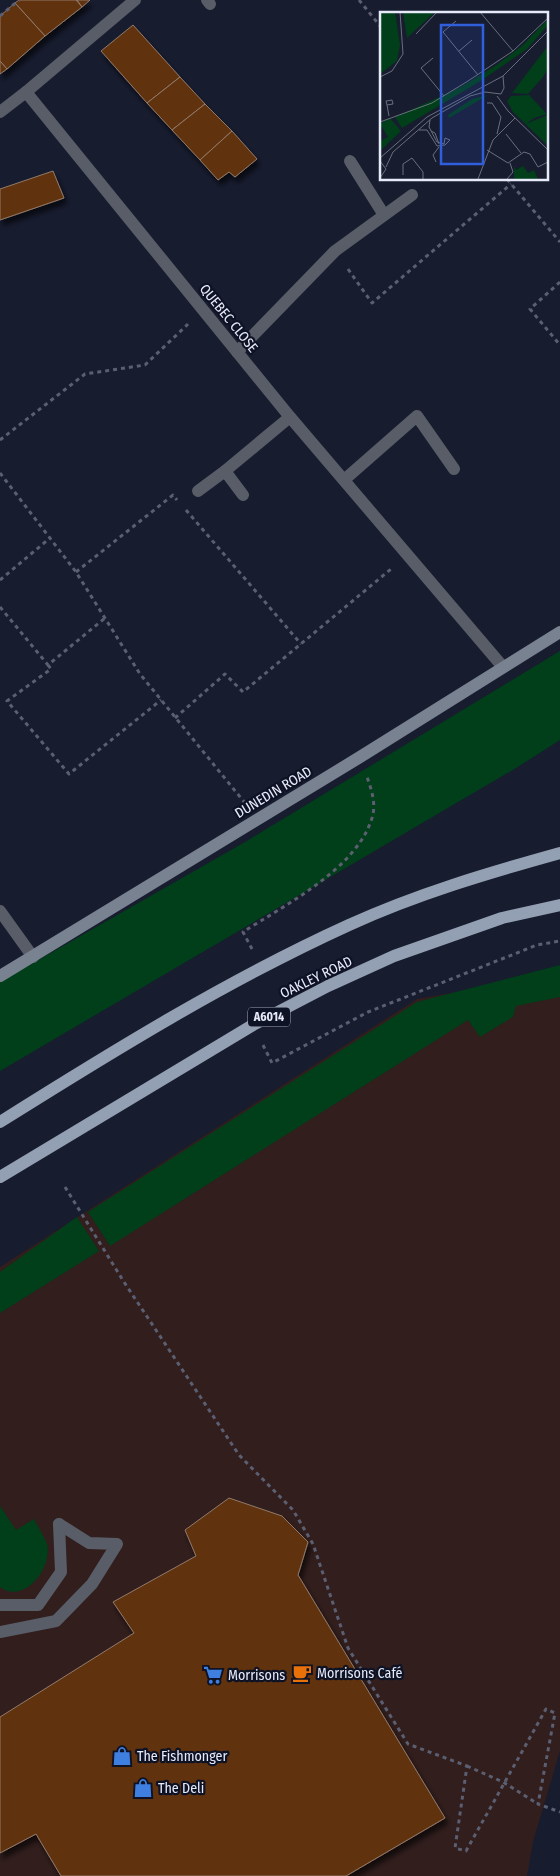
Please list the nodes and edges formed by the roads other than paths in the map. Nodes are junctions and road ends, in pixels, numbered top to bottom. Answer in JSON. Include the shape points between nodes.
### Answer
{"nodes":[{"id":1,"x":135,"y":0,"type":"edge"},
{"id":2,"x":26,"y":92,"type":"junction"},
{"id":3,"x":0,"y":112,"type":"edge"},
{"id":4,"x":350,"y":161,"type":"dead end"},
{"id":5,"x":412,"y":195,"type":"dead end"},
{"id":6,"x":384,"y":215,"type":"junction"},
{"id":7,"x":237,"y":352,"type":"junction"},
{"id":8,"x":290,"y":417,"type":"junction"},
{"id":9,"x":454,"y":469,"type":"dead end"},
{"id":10,"x":225,"y":471,"type":"junction"},
{"id":11,"x":344,"y":480,"type":"junction"},
{"id":12,"x":198,"y":491,"type":"dead end"},
{"id":13,"x":243,"y":495,"type":"dead end"},
{"id":14,"x":560,"y":632,"type":"edge"},
{"id":15,"x":503,"y":667,"type":"junction"},
{"id":16,"x":560,"y":853,"type":"edge"},
{"id":17,"x":560,"y":905,"type":"edge"},
{"id":18,"x":0,"y":911,"type":"edge"},
{"id":19,"x":33,"y":957,"type":"junction"},
{"id":20,"x":0,"y":976,"type":"edge"},
{"id":21,"x":0,"y":1122,"type":"edge"},
{"id":22,"x":0,"y":1177,"type":"edge"},
{"id":23,"x":0,"y":1605,"type":"edge"},
{"id":24,"x":0,"y":1632,"type":"edge"}],
"edges":[{"from":1,"to":2,"type":"street"},
{"from":2,"to":3,"type":"street"},
{"from":2,"to":7,"type":"street","name":"QUEBEC CLOSE"},
{"from":4,"to":6,"type":"street"},
{"from":5,"to":6,"type":"street"},
{"from":6,"to":7,"type":"street","via":[[335,251]]},
{"from":7,"to":8,"type":"street","name":"QUEBEC CLOSE"},
{"from":8,"to":10,"type":"street"},
{"from":8,"to":11,"type":"street","name":"QUEBEC CLOSE"},
{"from":9,"to":11,"type":"street","via":[[418,416]]},
{"from":10,"to":12,"type":"street"},
{"from":10,"to":13,"type":"street"},
{"from":11,"to":15,"type":"street","name":"QUEBEC CLOSE"},
{"from":14,"to":15,"type":"street","name":"DUNEDIN ROAD"},
{"from":15,"to":19,"type":"street","name":"DUNEDIN ROAD"},
{"from":16,"to":21,"type":"main road","via":[[431,892],[350,925],[262,967],[100,1059]]},
{"from":17,"to":22,"type":"main road","name":"OAKLEY ROAD","number":"A6014","via":[[502,918],[402,953],[328,986],[253,1025]]},
{"from":18,"to":19,"type":"street"},
{"from":19,"to":20,"type":"street","name":"DUNEDIN ROAD"},
{"from":23,"to":24,"type":"street","via":[[38,1605],[61,1572],[59,1524],[89,1543],[117,1544],[92,1584],[56,1622]]}]}
